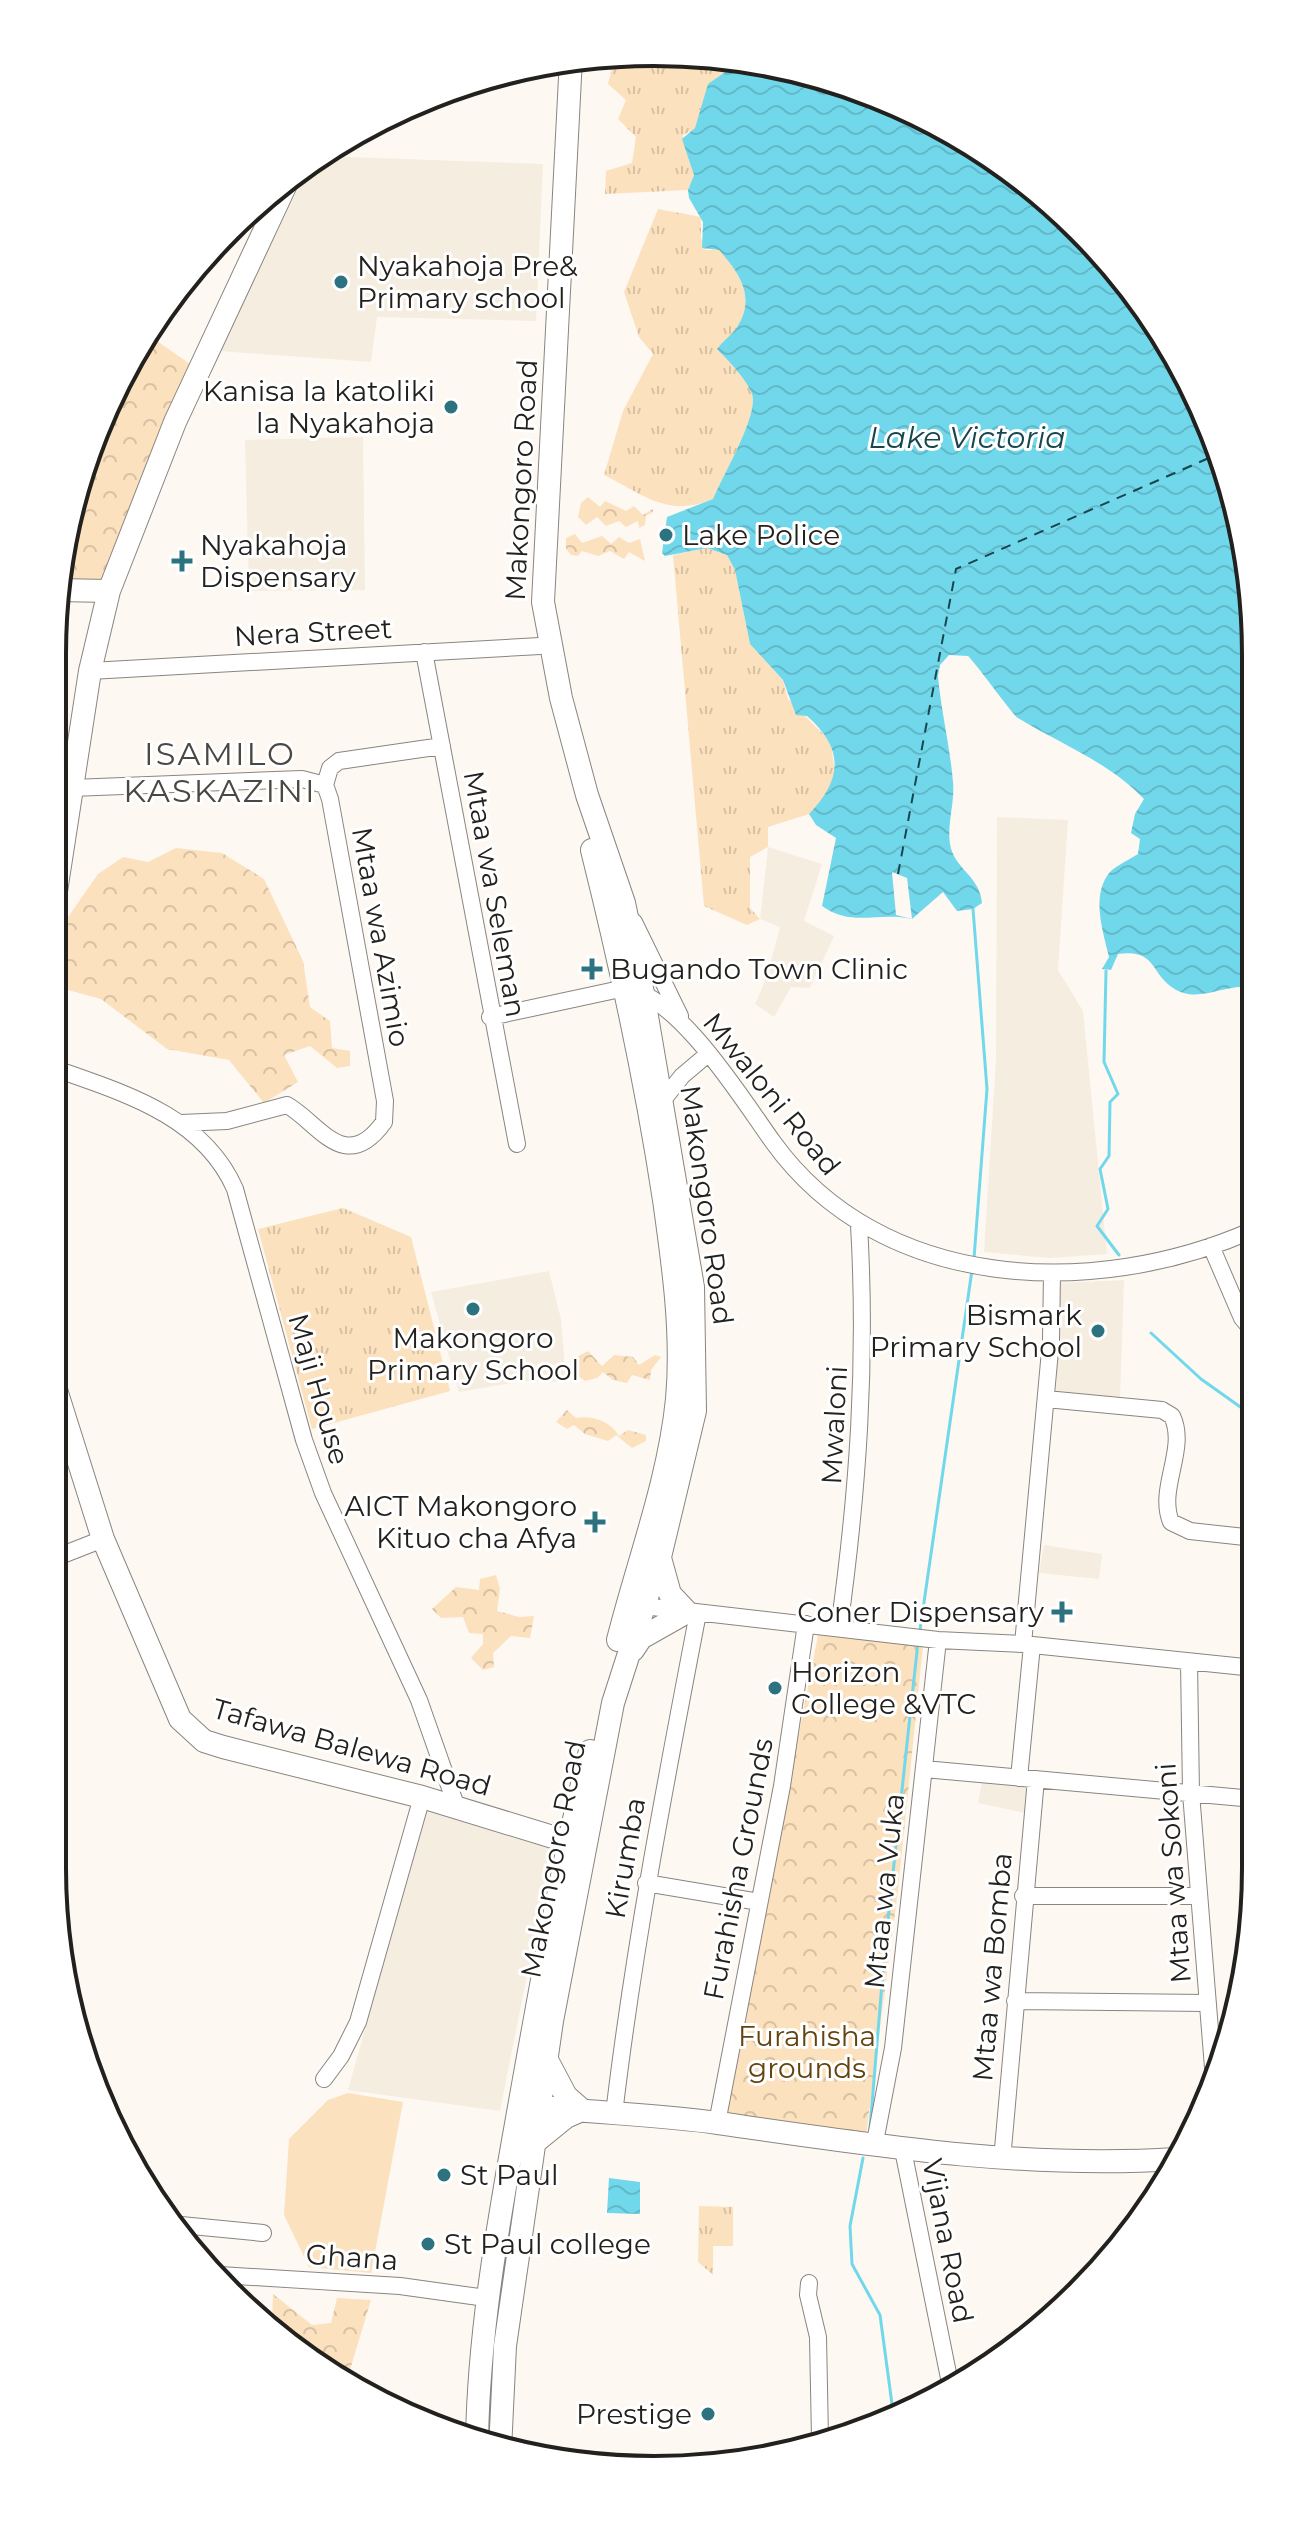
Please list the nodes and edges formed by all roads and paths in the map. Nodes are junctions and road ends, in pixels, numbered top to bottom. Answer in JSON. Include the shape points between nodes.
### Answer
{"nodes":[{"id":1,"x":570,"y":72,"type":"edge"},
{"id":2,"x":560,"y":74,"type":"edge"},
{"id":3,"x":277,"y":203,"type":"edge"},
{"id":4,"x":70,"y":590,"type":"edge"},
{"id":5,"x":109,"y":591,"type":"junction"},
{"id":6,"x":540,"y":646,"type":"junction"},
{"id":7,"x":424,"y":652,"type":"junction"},
{"id":8,"x":90,"y":671,"type":"junction"},
{"id":9,"x":442,"y":746,"type":"junction"},
{"id":10,"x":325,"y":785,"type":"junction"},
{"id":11,"x":72,"y":788,"type":"junction"},
{"id":12,"x":66,"y":827,"type":"edge"},
{"id":13,"x":624,"y":903,"type":"junction"},
{"id":14,"x":634,"y":990,"type":"junction"},
{"id":15,"x":490,"y":1017,"type":"junction"},
{"id":16,"x":685,"y":1028,"type":"junction"},
{"id":17,"x":708,"y":1054,"type":"junction"},
{"id":18,"x":66,"y":1073,"type":"edge"},
{"id":19,"x":663,"y":1100,"type":"junction"},
{"id":20,"x":180,"y":1122,"type":"junction"},
{"id":21,"x":517,"y":1144,"type":"dead end"},
{"id":22,"x":859,"y":1225,"type":"junction"},
{"id":23,"x":1242,"y":1234,"type":"edge"},
{"id":24,"x":1211,"y":1246,"type":"junction"},
{"id":25,"x":1052,"y":1273,"type":"junction"},
{"id":26,"x":1242,"y":1318,"type":"edge"},
{"id":27,"x":1046,"y":1399,"type":"junction"},
{"id":28,"x":66,"y":1421,"type":"edge"},
{"id":29,"x":1242,"y":1537,"type":"edge"},
{"id":30,"x":103,"y":1539,"type":"junction"},
{"id":31,"x":66,"y":1554,"type":"edge"},
{"id":32,"x":660,"y":1557,"type":"junction"},
{"id":33,"x":635,"y":1605,"type":"junction"},
{"id":34,"x":692,"y":1613,"type":"junction"},
{"id":35,"x":806,"y":1624,"type":"junction"},
{"id":36,"x":839,"y":1628,"type":"junction"},
{"id":37,"x":933,"y":1639,"type":"junction"},
{"id":38,"x":1028,"y":1644,"type":"junction"},
{"id":39,"x":628,"y":1657,"type":"junction"},
{"id":40,"x":1189,"y":1662,"type":"junction"},
{"id":41,"x":1242,"y":1667,"type":"edge"},
{"id":42,"x":924,"y":1769,"type":"junction"},
{"id":43,"x":1028,"y":1778,"type":"junction"},
{"id":44,"x":1191,"y":1793,"type":"junction"},
{"id":45,"x":422,"y":1797,"type":"junction"},
{"id":46,"x":1242,"y":1798,"type":"edge"},
{"id":47,"x":457,"y":1808,"type":"junction"},
{"id":48,"x":576,"y":1845,"type":"junction"},
{"id":49,"x":646,"y":1883,"type":"junction"},
{"id":50,"x":1023,"y":1896,"type":"junction"},
{"id":51,"x":1199,"y":1896,"type":"junction"},
{"id":52,"x":759,"y":1902,"type":"junction"},
{"id":53,"x":1015,"y":2001,"type":"junction"},
{"id":54,"x":1208,"y":2003,"type":"junction"},
{"id":55,"x":1212,"y":2054,"type":"edge"},
{"id":56,"x":547,"y":2060,"type":"junction"},
{"id":57,"x":324,"y":2079,"type":"dead end"},
{"id":58,"x":529,"y":2106,"type":"junction"},
{"id":59,"x":582,"y":2110,"type":"junction"},
{"id":60,"x":614,"y":2114,"type":"junction"},
{"id":61,"x":717,"y":2123,"type":"junction"},
{"id":62,"x":534,"y":2143,"type":"junction"},
{"id":63,"x":874,"y":2147,"type":"junction"},
{"id":64,"x":903,"y":2150,"type":"junction"},
{"id":65,"x":1002,"y":2160,"type":"junction"},
{"id":66,"x":1164,"y":2160,"type":"edge"},
{"id":67,"x":188,"y":2226,"type":"edge"},
{"id":68,"x":263,"y":2233,"type":"dead end"},
{"id":69,"x":230,"y":2276,"type":"edge"},
{"id":70,"x":809,"y":2283,"type":"dead end"},
{"id":71,"x":479,"y":2297,"type":"dead end"},
{"id":72,"x":949,"y":2377,"type":"edge"},
{"id":73,"x":477,"y":2429,"type":"edge"},
{"id":74,"x":820,"y":2432,"type":"edge"},
{"id":75,"x":501,"y":2436,"type":"edge"}],
"edges":[{"from":1,"to":13,"type":"main road","name":"Makongoro Road","via":[[543,602],[580,767]]},
{"from":2,"to":6,"type":"main road","name":"Makongoro Road","via":[[534,559],[533,604]]},
{"from":3,"to":5,"type":"main road","via":[[175,422]]},
{"from":4,"to":5,"type":"main road"},
{"from":5,"to":8,"type":"main road"},
{"from":6,"to":7,"type":"street","name":"Nera Street"},
{"from":6,"to":14,"type":"main road","name":"Makongoro Road"},
{"from":7,"to":8,"type":"street","name":"Nera Street"},
{"from":7,"to":9,"type":"street","name":"Mtaa wa Seleman"},
{"from":8,"to":11,"type":"main road"},
{"from":9,"to":10,"type":"street","via":[[339,761],[330,768]]},
{"from":9,"to":15,"type":"street","name":"Mtaa wa Seleman"},
{"from":10,"to":11,"type":"street","via":[[302,779]]},
{"from":10,"to":20,"type":"street","name":"Mtaa wa Azimio","via":[[385,1101],[384,1122],[369,1138],[342,1145],[327,1141],[287,1105],[227,1121]]},
{"from":11,"to":12,"type":"main road"},
{"from":13,"to":14,"type":"main road","name":"Makongoro Road"},
{"from":13,"to":16,"type":"street"},
{"from":14,"to":15,"type":"street"},
{"from":14,"to":16,"type":"street","name":"Mwaloni Road","via":[[663,1005]]},
{"from":14,"to":19,"type":"main road","name":"Makongoro Road"},
{"from":14,"to":33,"type":"main road","name":"Makongoro Road","via":[[669,1235],[677,1368],[666,1460]]},
{"from":15,"to":21,"type":"street","name":"Mtaa wa Seleman"},
{"from":16,"to":17,"type":"street","name":"Mwaloni Road"},
{"from":17,"to":19,"type":"street"},
{"from":17,"to":22,"type":"street","name":"Mwaloni Road","via":[[806,1183]]},
{"from":18,"to":20,"type":"street","name":"Maji House"},
{"from":19,"to":32,"type":"main road","name":"Makongoro Road","via":[[693,1287],[695,1411]]},
{"from":20,"to":47,"type":"street","name":"Maji House","via":[[209,1144],[235,1189],[318,1479],[419,1700]]},
{"from":22,"to":25,"type":"street","name":"Mwaloni Road","via":[[906,1248],[959,1264]]},
{"from":22,"to":36,"type":"street","name":"Mwaloni","via":[[863,1409]]},
{"from":23,"to":24,"type":"street","name":"Mwaloni Road"},
{"from":24,"to":25,"type":"street","name":"Mwaloni Road","via":[[1142,1264]]},
{"from":24,"to":26,"type":"street"},
{"from":25,"to":27,"type":"street"},
{"from":27,"to":29,"type":"street","via":[[1162,1410],[1172,1416],[1177,1437],[1167,1500],[1171,1522],[1190,1531]]},
{"from":27,"to":38,"type":"street"},
{"from":28,"to":30,"type":"main road","name":"Tafawa Balewa Road"},
{"from":30,"to":31,"type":"street"},
{"from":30,"to":45,"type":"main road","name":"Tafawa Balewa Road","via":[[180,1719],[190,1731],[223,1747]]},
{"from":32,"to":33,"type":"main road","name":"Makongoro Road"},
{"from":32,"to":34,"type":"main road","via":[[670,1594]]},
{"from":33,"to":34,"type":"street"},
{"from":33,"to":39,"type":"main road","name":"Makongoro Road"},
{"from":33,"to":48,"type":"main road","name":"Makongoro Road"},
{"from":34,"to":35,"type":"street"},
{"from":34,"to":39,"type":"main road","via":[[641,1638]]},
{"from":34,"to":49,"type":"street","name":"Kirumba"},
{"from":35,"to":36,"type":"street"},
{"from":35,"to":52,"type":"street","name":"Furahisha Grounds"},
{"from":36,"to":37,"type":"street"},
{"from":37,"to":38,"type":"street"},
{"from":37,"to":42,"type":"street","name":"Mtaa wa Vuka"},
{"from":38,"to":40,"type":"street"},
{"from":38,"to":43,"type":"street","name":"Mtaa wa Bomba"},
{"from":39,"to":48,"type":"main road","name":"Makongoro Road"},
{"from":40,"to":41,"type":"street"},
{"from":40,"to":44,"type":"street","name":"Mtaa wa Sokoni"},
{"from":42,"to":43,"type":"street"},
{"from":42,"to":63,"type":"street","name":"Mtaa wa Vuka","via":[[893,2048]]},
{"from":43,"to":44,"type":"street"},
{"from":43,"to":50,"type":"street","name":"Mtaa wa Bomba"},
{"from":44,"to":46,"type":"street"},
{"from":44,"to":51,"type":"street","name":"Mtaa wa Sokoni"},
{"from":45,"to":47,"type":"main road","name":"Tafawa Balewa Road"},
{"from":45,"to":57,"type":"street","via":[[358,2022]]},
{"from":47,"to":48,"type":"main road","name":"Tafawa Balewa Road"},
{"from":48,"to":56,"type":"main road","name":"Makongoro Road"},
{"from":48,"to":58,"type":"main road","name":"Makongoro Road"},
{"from":49,"to":52,"type":"street"},
{"from":49,"to":60,"type":"street","name":"Kirumba"},
{"from":50,"to":51,"type":"street"},
{"from":50,"to":53,"type":"street","name":"Mtaa wa Bomba"},
{"from":51,"to":54,"type":"street","name":"Mtaa wa Sokoni"},
{"from":52,"to":61,"type":"street","name":"Furahisha Grounds"},
{"from":53,"to":54,"type":"street"},
{"from":53,"to":65,"type":"street","name":"Mtaa wa Bomba"},
{"from":54,"to":55,"type":"street","name":"Mtaa wa Sokoni"},
{"from":56,"to":58,"type":"main road","name":"Makongoro Road"},
{"from":56,"to":59,"type":"main road","via":[[566,2096]]},
{"from":58,"to":59,"type":"main road"},
{"from":58,"to":62,"type":"main road","name":"Makongoro Road"},
{"from":58,"to":73,"type":"main road","name":"Makongoro Road","via":[[478,2377]]},
{"from":59,"to":60,"type":"main road"},
{"from":59,"to":62,"type":"main road"},
{"from":60,"to":61,"type":"main road"},
{"from":61,"to":63,"type":"main road"},
{"from":62,"to":75,"type":"main road","name":"Makongoro Road","via":[[505,2346]]},
{"from":63,"to":64,"type":"main road"},
{"from":64,"to":65,"type":"main road"},
{"from":64,"to":72,"type":"street","name":"Vijana Road"},
{"from":65,"to":66,"type":"main road"},
{"from":67,"to":68,"type":"street"},
{"from":69,"to":71,"type":"street","name":"Ghana","via":[[400,2286]]},
{"from":70,"to":74,"type":"street","via":[[818,2337]]}]}
